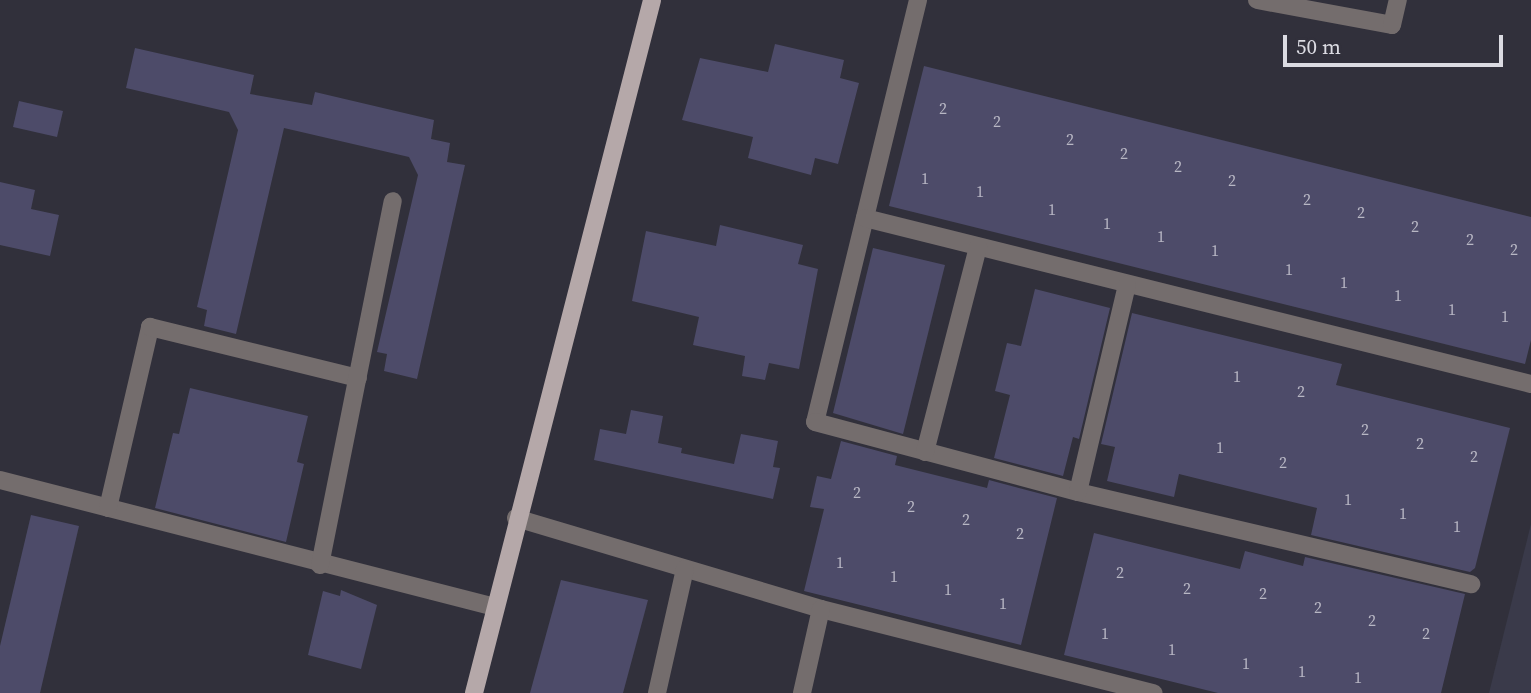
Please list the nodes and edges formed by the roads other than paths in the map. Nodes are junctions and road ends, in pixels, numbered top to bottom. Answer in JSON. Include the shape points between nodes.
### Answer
{"nodes":[{"id":1,"x":652,"y":0,"type":"edge"},
{"id":2,"x":918,"y":0,"type":"edge"},
{"id":3,"x":1257,"y":0,"type":"edge"},
{"id":4,"x":1398,"y":0,"type":"edge"},
{"id":5,"x":393,"y":201,"type":"dead end"},
{"id":6,"x":865,"y":218,"type":"junction"},
{"id":7,"x":978,"y":247,"type":"junction"},
{"id":8,"x":1127,"y":285,"type":"junction"},
{"id":9,"x":358,"y":378,"type":"junction"},
{"id":10,"x":1531,"y":384,"type":"edge"},
{"id":11,"x":925,"y":452,"type":"junction"},
{"id":12,"x":0,"y":480,"type":"edge"},
{"id":13,"x":1078,"y":492,"type":"junction"},
{"id":14,"x":108,"y":508,"type":"junction"},
{"id":15,"x":516,"y":518,"type":"junction"},
{"id":16,"x":320,"y":565,"type":"junction"},
{"id":17,"x":685,"y":569,"type":"junction"},
{"id":18,"x":1471,"y":584,"type":"dead end"},
{"id":19,"x":495,"y":607,"type":"junction"},
{"id":20,"x":821,"y":610,"type":"junction"},
{"id":21,"x":474,"y":693,"type":"edge"},
{"id":22,"x":657,"y":693,"type":"edge"},
{"id":23,"x":802,"y":693,"type":"edge"},
{"id":24,"x":1154,"y":693,"type":"edge"}],
"edges":[{"from":1,"to":15,"type":"main road"},
{"from":2,"to":6,"type":"street"},
{"from":3,"to":4,"type":"street","via":[[1392,25]]},
{"from":5,"to":9,"type":"street"},
{"from":6,"to":7,"type":"street"},
{"from":6,"to":11,"type":"street","via":[[816,422]]},
{"from":7,"to":8,"type":"street"},
{"from":7,"to":11,"type":"street"},
{"from":8,"to":10,"type":"street"},
{"from":8,"to":13,"type":"street"},
{"from":9,"to":14,"type":"street","via":[[150,327]]},
{"from":9,"to":16,"type":"street"},
{"from":11,"to":13,"type":"street"},
{"from":12,"to":14,"type":"street"},
{"from":13,"to":18,"type":"street"},
{"from":14,"to":16,"type":"street"},
{"from":15,"to":17,"type":"street"},
{"from":15,"to":19,"type":"main road"},
{"from":16,"to":19,"type":"street"},
{"from":17,"to":20,"type":"street"},
{"from":17,"to":22,"type":"street"},
{"from":19,"to":21,"type":"main road"},
{"from":20,"to":23,"type":"street"},
{"from":20,"to":24,"type":"street"}]}
